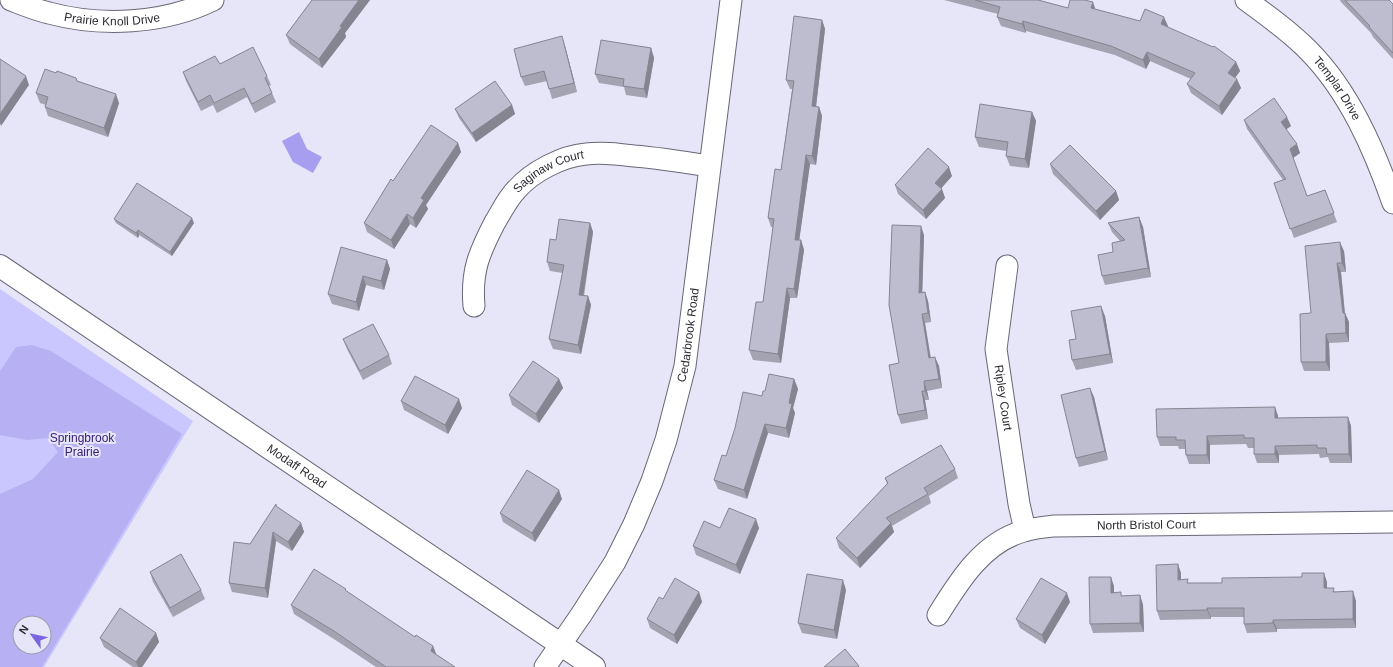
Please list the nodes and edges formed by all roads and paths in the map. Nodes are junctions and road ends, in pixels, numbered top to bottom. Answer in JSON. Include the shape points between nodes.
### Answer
{"nodes":[{"id":1,"x":11,"y":0,"type":"edge"},
{"id":2,"x":213,"y":0,"type":"edge"},
{"id":3,"x":730,"y":0,"type":"edge"},
{"id":4,"x":1246,"y":0,"type":"edge"},
{"id":5,"x":709,"y":166,"type":"junction"},
{"id":6,"x":1393,"y":203,"type":"edge"},
{"id":7,"x":0,"y":266,"type":"edge"},
{"id":8,"x":1007,"y":266,"type":"dead end"},
{"id":9,"x":474,"y":306,"type":"dead end"},
{"id":10,"x":1393,"y":522,"type":"edge"},
{"id":11,"x":1025,"y":530,"type":"junction"},
{"id":12,"x":938,"y":614,"type":"dead end"},
{"id":13,"x":561,"y":645,"type":"junction"},
{"id":14,"x":545,"y":667,"type":"edge"},
{"id":15,"x":594,"y":667,"type":"edge"}],
"edges":[{"from":1,"to":2,"type":"street","name":"Prairie Knoll Drive","via":[[50,14],[98,21],[164,16],[186,11]]},
{"from":3,"to":5,"type":"street","name":"Cedarbrook Road"},
{"from":4,"to":6,"type":"street","name":"Templar Drive","via":[[1278,23],[1308,50],[1329,75],[1369,140]]},
{"from":5,"to":9,"type":"street","name":"Saginaw Court","via":[[602,153],[567,158],[546,167],[530,177],[506,202],[482,246],[472,288]]},
{"from":5,"to":13,"type":"street","name":"Cedarbrook Road","via":[[685,366],[666,440],[634,524],[614,562]]},
{"from":7,"to":13,"type":"street","name":"Modaff Road"},
{"from":8,"to":11,"type":"street","name":"Ripley Court","via":[[996,349]]},
{"from":10,"to":11,"type":"street","name":"North Bristol Court","via":[[1054,526]]},
{"from":11,"to":12,"type":"street","name":"North Bristol Court","via":[[995,545],[976,561],[957,584]]},
{"from":13,"to":14,"type":"street","name":"Cedarbrook Road"},
{"from":13,"to":15,"type":"street","name":"Modaff Road"}]}
